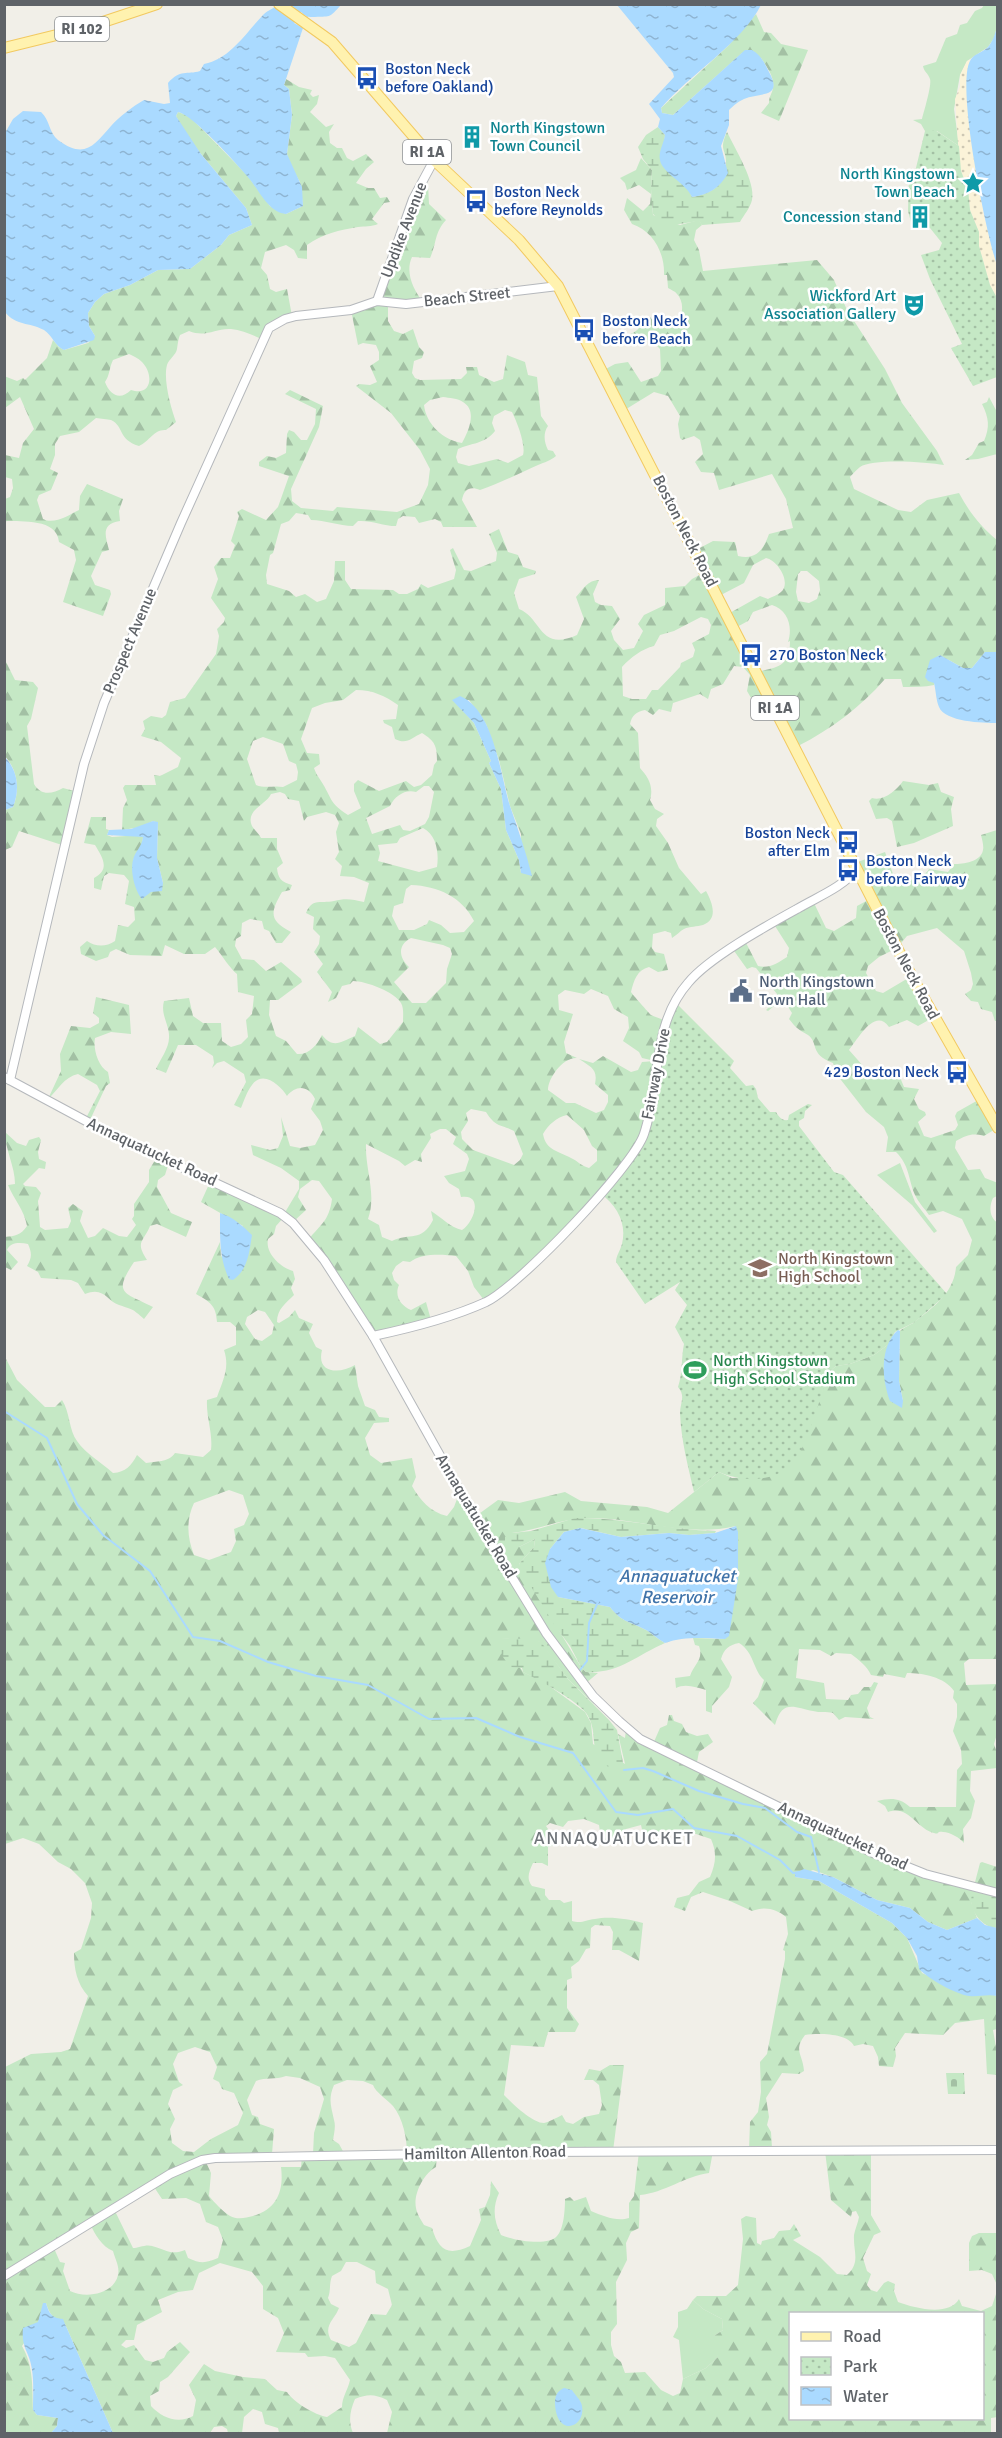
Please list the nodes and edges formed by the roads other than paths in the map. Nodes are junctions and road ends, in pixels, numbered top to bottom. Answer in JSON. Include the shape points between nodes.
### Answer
{"nodes":[{"id":1,"x":158,"y":4,"type":"edge"},
{"id":2,"x":279,"y":4,"type":"edge"},
{"id":3,"x":4,"y":48,"type":"edge"},
{"id":4,"x":434,"y":160,"type":"junction"},
{"id":5,"x":558,"y":286,"type":"junction"},
{"id":6,"x":377,"y":301,"type":"junction"},
{"id":7,"x":857,"y":869,"type":"junction"},
{"id":8,"x":7,"y":1079,"type":"edge"},
{"id":9,"x":998,"y":1128,"type":"edge"},
{"id":10,"x":373,"y":1336,"type":"junction"},
{"id":11,"x":998,"y":1893,"type":"edge"},
{"id":12,"x":998,"y":2150,"type":"edge"},
{"id":13,"x":4,"y":2276,"type":"edge"}],
"edges":[{"from":1,"to":3,"type":"main road","number":"RI 102"},
{"from":2,"to":4,"type":"main road","name":"Boston Neck Road","number":"RI 1A","via":[[333,42]]},
{"from":4,"to":5,"type":"main road","name":"Boston Neck Road","number":"RI 1A","via":[[519,240]]},
{"from":4,"to":6,"type":"street","name":"Updike Avenue","via":[[413,199]]},
{"from":5,"to":6,"type":"street","name":"Beach Street","via":[[406,304]]},
{"from":5,"to":7,"type":"main road","name":"Boston Neck Road","number":"RI 1A"},
{"from":6,"to":8,"type":"street","name":"Prospect Avenue","via":[[351,310],[296,316],[269,328],[104,703],[84,764]]},
{"from":7,"to":9,"type":"main road","name":"Boston Neck Road","number":"RI 1A","via":[[913,979]]},
{"from":7,"to":10,"type":"street","name":"Fairway Drive","via":[[842,884],[719,957],[688,982],[663,1031],[643,1137],[594,1200],[518,1280],[487,1301],[456,1314]]},
{"from":8,"to":10,"type":"street","name":"Annaquatucket Road","via":[[112,1135],[280,1213],[324,1260]]},
{"from":10,"to":11,"type":"street","name":"Annaquatucket Road","via":[[546,1633],[590,1692],[619,1721],[640,1739],[873,1853],[926,1874]]},
{"from":12,"to":13,"type":"street","name":"Hamilton Allenton Road","via":[[215,2157],[170,2174]]}]}
